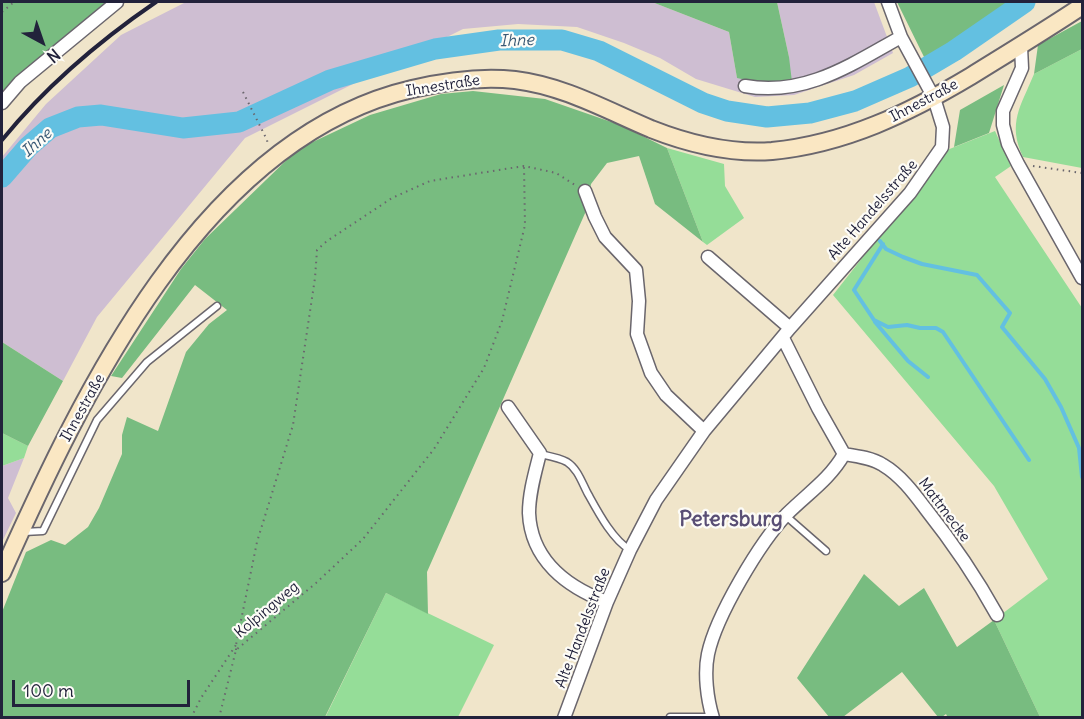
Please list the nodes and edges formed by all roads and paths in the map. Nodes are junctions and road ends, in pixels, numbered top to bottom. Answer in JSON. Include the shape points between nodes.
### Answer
{"nodes":[{"id":1,"x":14,"y":2,"type":"edge"},
{"id":2,"x":117,"y":2,"type":"edge"},
{"id":3,"x":888,"y":2,"type":"edge"},
{"id":4,"x":1083,"y":6,"type":"edge"},
{"id":5,"x":2,"y":12,"type":"edge"},
{"id":6,"x":901,"y":36,"type":"junction"},
{"id":7,"x":1021,"y":46,"type":"junction"},
{"id":8,"x":745,"y":86,"type":"dead end"},
{"id":9,"x":243,"y":92,"type":"dead end"},
{"id":10,"x":932,"y":93,"type":"junction"},
{"id":11,"x":2,"y":103,"type":"edge"},
{"id":12,"x":267,"y":140,"type":"dead end"},
{"id":13,"x":1018,"y":164,"type":"junction"},
{"id":14,"x":524,"y":166,"type":"junction"},
{"id":15,"x":1083,"y":173,"type":"edge"},
{"id":16,"x":585,"y":191,"type":"joint"},
{"id":17,"x":708,"y":257,"type":"dead end"},
{"id":18,"x":1083,"y":278,"type":"edge"},
{"id":19,"x":217,"y":306,"type":"dead end"},
{"id":20,"x":786,"y":333,"type":"junction"},
{"id":21,"x":508,"y":407,"type":"dead end"},
{"id":22,"x":80,"y":412,"type":"junction"},
{"id":23,"x":97,"y":420,"type":"junction"},
{"id":24,"x":704,"y":431,"type":"junction"},
{"id":25,"x":540,"y":453,"type":"junction"},
{"id":26,"x":844,"y":454,"type":"junction"},
{"id":27,"x":785,"y":516,"type":"junction"},
{"id":28,"x":20,"y":532,"type":"junction"},
{"id":29,"x":630,"y":550,"type":"junction"},
{"id":30,"x":826,"y":551,"type":"dead end"},
{"id":31,"x":2,"y":573,"type":"edge"},
{"id":32,"x":607,"y":602,"type":"junction"},
{"id":33,"x":997,"y":615,"type":"dead end"},
{"id":34,"x":236,"y":645,"type":"junction"},
{"id":35,"x":236,"y":650,"type":"junction"},
{"id":36,"x":191,"y":717,"type":"edge"},
{"id":37,"x":219,"y":717,"type":"edge"},
{"id":38,"x":564,"y":717,"type":"edge"},
{"id":39,"x":670,"y":717,"type":"edge"},
{"id":40,"x":713,"y":717,"type":"edge"}],
"edges":[{"from":1,"to":5,"type":"path"},
{"from":2,"to":11,"type":"street","via":[[20,82]]},
{"from":3,"to":6,"type":"street","name":"Alte Handelsstraße"},
{"from":4,"to":7,"type":"main road","name":"Ihnestraße"},
{"from":6,"to":8,"type":"street","via":[[835,74],[801,86]]},
{"from":6,"to":10,"type":"street","name":"Alte Handelsstraße"},
{"from":7,"to":10,"type":"main road","name":"Ihnestraße"},
{"from":7,"to":13,"type":"street","via":[[1022,68],[1003,111],[1008,144]]},
{"from":9,"to":12,"type":"path"},
{"from":10,"to":20,"type":"street","name":"Alte Handelsstraße","via":[[944,127],[942,147],[925,175]]},
{"from":10,"to":22,"type":"main road","name":"Ihnestraße","via":[[899,116],[834,140],[769,151],[710,147],[681,139],[557,88],[530,82],[465,80],[385,97],[300,139],[270,160],[213,215],[159,282]]},
{"from":13,"to":15,"type":"path"},
{"from":13,"to":18,"type":"street"},
{"from":14,"to":16,"type":"path","via":[[556,173]]},
{"from":14,"to":34,"type":"path","via":[[430,181],[392,198],[317,250],[293,425],[257,542]]},
{"from":14,"to":35,"type":"path","name":"Kolpingweg","via":[[525,225],[502,321],[484,368],[434,449],[363,539]]},
{"from":16,"to":24,"type":"street","via":[[605,237],[636,270],[637,334],[651,373],[666,395]]},
{"from":17,"to":20,"type":"street"},
{"from":19,"to":23,"type":"lane","via":[[147,362]]},
{"from":20,"to":24,"type":"street","name":"Alte Handelsstraße"},
{"from":20,"to":26,"type":"street"},
{"from":21,"to":25,"type":"street"},
{"from":22,"to":23,"type":"lane"},
{"from":22,"to":28,"type":"main road","name":"Ihnestraße"},
{"from":23,"to":28,"type":"lane","via":[[43,531]]},
{"from":24,"to":29,"type":"street","name":"Alte Handelsstraße","via":[[656,500]]},
{"from":25,"to":29,"type":"lane","via":[[575,469],[613,532]]},
{"from":25,"to":32,"type":"street","via":[[529,513],[532,536],[541,555],[568,583]]},
{"from":26,"to":27,"type":"street","via":[[835,470]]},
{"from":26,"to":33,"type":"street","name":"Mattmecke","via":[[883,464],[907,485],[944,531]]},
{"from":27,"to":30,"type":"lane"},
{"from":27,"to":40,"type":"street","via":[[750,564],[717,626],[706,670]]},
{"from":28,"to":31,"type":"main road","name":"Ihnestraße"},
{"from":29,"to":32,"type":"street","name":"Alte Handelsstraße"},
{"from":32,"to":38,"type":"street","name":"Alte Handelsstraße"},
{"from":34,"to":35,"type":"path"},
{"from":34,"to":36,"type":"path"},
{"from":35,"to":37,"type":"path","name":"Kolpingweg"},
{"from":39,"to":40,"type":"lane"}]}
